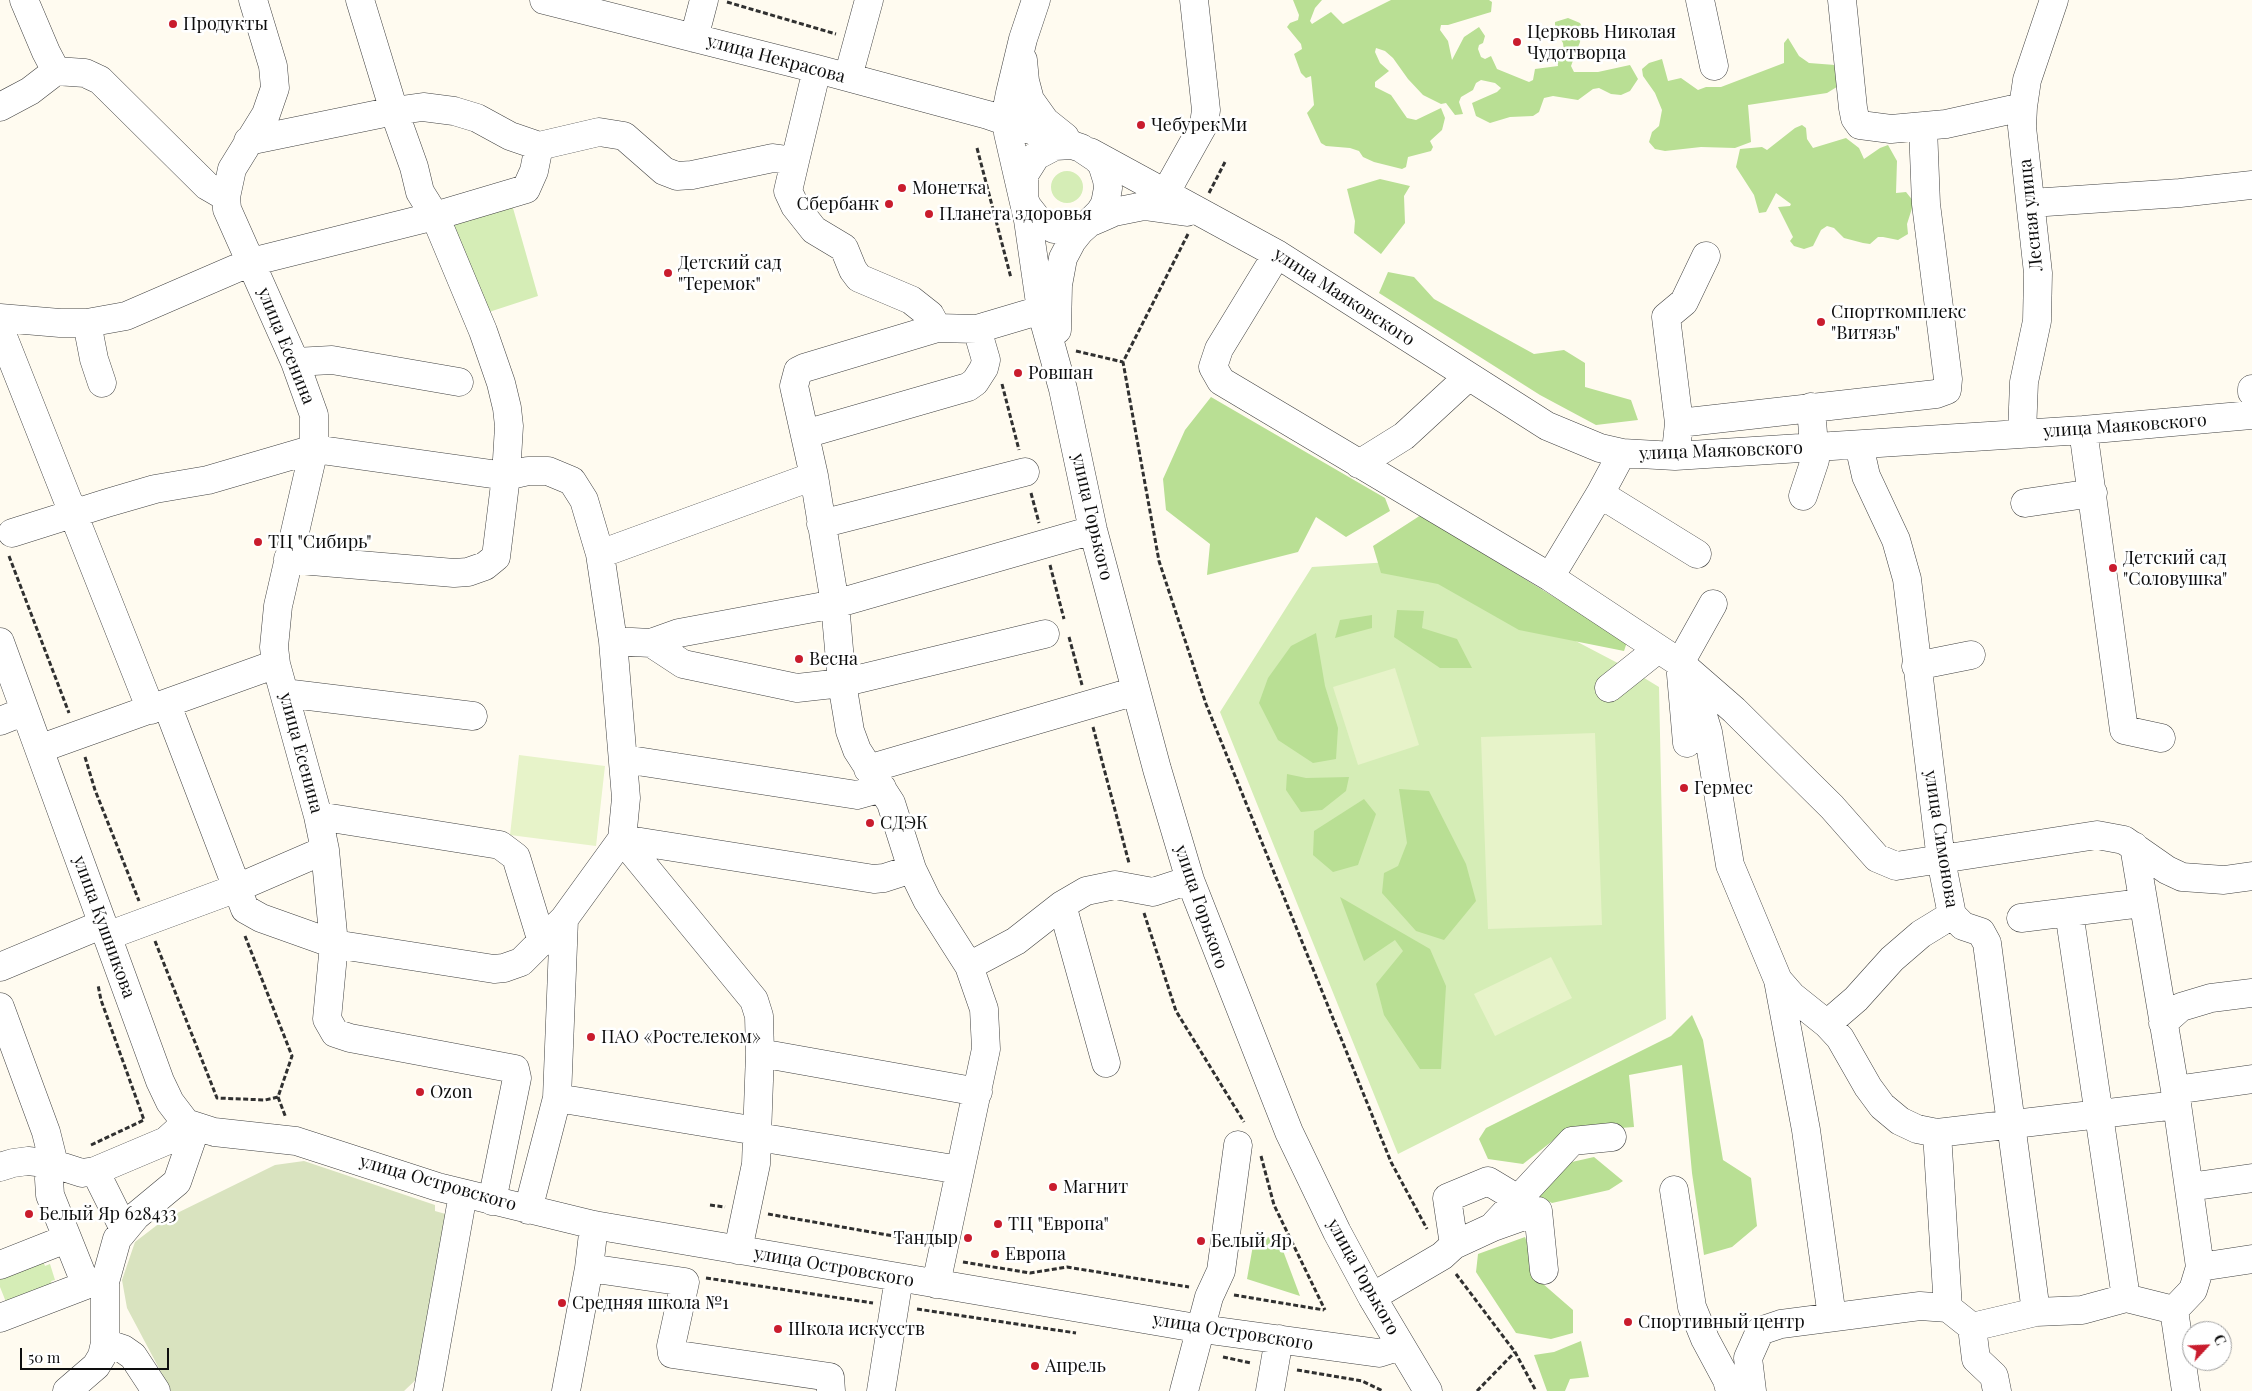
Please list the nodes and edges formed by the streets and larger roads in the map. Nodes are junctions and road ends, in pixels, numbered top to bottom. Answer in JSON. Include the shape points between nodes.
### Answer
{"nodes":[{"id":1,"x":24,"y":0,"type":"edge"},
{"id":2,"x":253,"y":0,"type":"edge"},
{"id":3,"x":360,"y":0,"type":"edge"},
{"id":4,"x":544,"y":0,"type":"edge"},
{"id":5,"x":704,"y":0,"type":"edge"},
{"id":6,"x":869,"y":0,"type":"edge"},
{"id":7,"x":1036,"y":0,"type":"edge"},
{"id":8,"x":1194,"y":0,"type":"edge"},
{"id":9,"x":1700,"y":0,"type":"edge"},
{"id":10,"x":1842,"y":0,"type":"edge"},
{"id":11,"x":2054,"y":0,"type":"edge"},
{"id":12,"x":694,"y":38,"type":"junction"},
{"id":13,"x":1023,"y":39,"type":"junction"},
{"id":14,"x":1714,"y":66,"type":"dead end"},
{"id":15,"x":817,"y":69,"type":"junction"},
{"id":16,"x":56,"y":71,"type":"junction"},
{"id":17,"x":848,"y":77,"type":"junction"},
{"id":18,"x":940,"y":103,"type":"junction"},
{"id":19,"x":0,"y":107,"type":"edge"},
{"id":20,"x":2023,"y":107,"type":"junction"},
{"id":21,"x":394,"y":111,"type":"junction"},
{"id":22,"x":1008,"y":122,"type":"junction"},
{"id":23,"x":1923,"y":126,"type":"junction"},
{"id":24,"x":248,"y":141,"type":"junction"},
{"id":25,"x":539,"y":146,"type":"junction"},
{"id":26,"x":1081,"y":148,"type":"junction"},
{"id":27,"x":795,"y":161,"type":"junction"},
{"id":28,"x":2252,"y":185,"type":"edge"},
{"id":29,"x":1166,"y":192,"type":"junction"},
{"id":30,"x":226,"y":197,"type":"junction"},
{"id":31,"x":1024,"y":198,"type":"junction"},
{"id":32,"x":2031,"y":203,"type":"junction"},
{"id":33,"x":1205,"y":215,"type":"junction"},
{"id":34,"x":435,"y":216,"type":"junction"},
{"id":35,"x":1089,"y":223,"type":"junction"},
{"id":36,"x":1276,"y":254,"type":"junction"},
{"id":37,"x":1706,"y":256,"type":"dead end"},
{"id":38,"x":251,"y":262,"type":"junction"},
{"id":39,"x":1041,"y":310,"type":"junction"},
{"id":40,"x":0,"y":318,"type":"edge"},
{"id":41,"x":87,"y":323,"type":"junction"},
{"id":42,"x":937,"y":328,"type":"junction"},
{"id":43,"x":0,"y":329,"type":"edge"},
{"id":44,"x":977,"y":329,"type":"junction"},
{"id":45,"x":295,"y":362,"type":"junction"},
{"id":46,"x":1468,"y":377,"type":"junction"},
{"id":47,"x":459,"y":382,"type":"dead end"},
{"id":48,"x":102,"y":383,"type":"dead end"},
{"id":49,"x":1063,"y":389,"type":"junction"},
{"id":50,"x":1811,"y":408,"type":"junction"},
{"id":51,"x":2252,"y":415,"type":"edge"},
{"id":52,"x":1679,"y":423,"type":"junction"},
{"id":53,"x":2083,"y":430,"type":"junction"},
{"id":54,"x":804,"y":434,"type":"junction"},
{"id":55,"x":2022,"y":434,"type":"junction"},
{"id":56,"x":1859,"y":445,"type":"junction"},
{"id":57,"x":1814,"y":448,"type":"junction"},
{"id":58,"x":314,"y":449,"type":"junction"},
{"id":59,"x":1622,"y":453,"type":"junction"},
{"id":60,"x":1675,"y":456,"type":"junction"},
{"id":61,"x":1359,"y":464,"type":"junction"},
{"id":62,"x":1025,"y":472,"type":"road end"},
{"id":63,"x":506,"y":476,"type":"junction"},
{"id":64,"x":814,"y":476,"type":"junction"},
{"id":65,"x":2093,"y":493,"type":"junction"},
{"id":66,"x":1600,"y":494,"type":"junction"},
{"id":67,"x":1803,"y":496,"type":"dead end"},
{"id":68,"x":2025,"y":503,"type":"dead end"},
{"id":69,"x":72,"y":514,"type":"junction"},
{"id":70,"x":821,"y":524,"type":"junction"},
{"id":71,"x":1093,"y":530,"type":"junction"},
{"id":72,"x":10,"y":542,"type":"road end"},
{"id":73,"x":600,"y":554,"type":"junction"},
{"id":74,"x":1696,"y":554,"type":"dead end"},
{"id":75,"x":288,"y":559,"type":"junction"},
{"id":76,"x":1550,"y":577,"type":"junction"},
{"id":77,"x":835,"y":604,"type":"junction"},
{"id":78,"x":1712,"y":604,"type":"dead end"},
{"id":79,"x":1060,"y":632,"type":"road end"},
{"id":80,"x":613,"y":641,"type":"junction"},
{"id":81,"x":0,"y":642,"type":"edge"},
{"id":82,"x":651,"y":643,"type":"junction"},
{"id":83,"x":1972,"y":655,"type":"dead end"},
{"id":84,"x":1669,"y":656,"type":"junction"},
{"id":85,"x":276,"y":664,"type":"junction"},
{"id":86,"x":1916,"y":666,"type":"junction"},
{"id":87,"x":842,"y":683,"type":"junction"},
{"id":88,"x":1609,"y":688,"type":"dead end"},
{"id":89,"x":1136,"y":691,"type":"junction"},
{"id":90,"x":284,"y":693,"type":"junction"},
{"id":91,"x":159,"y":707,"type":"junction"},
{"id":92,"x":25,"y":711,"type":"junction"},
{"id":93,"x":473,"y":716,"type":"dead end"},
{"id":94,"x":0,"y":721,"type":"edge"},
{"id":95,"x":2161,"y":738,"type":"dead end"},
{"id":96,"x":1687,"y":743,"type":"dead end"},
{"id":97,"x":39,"y":750,"type":"junction"},
{"id":98,"x":624,"y":759,"type":"junction"},
{"id":99,"x":875,"y":778,"type":"junction"},
{"id":100,"x":318,"y":816,"type":"junction"},
{"id":101,"x":622,"y":839,"type":"junction"},
{"id":102,"x":2134,"y":846,"type":"junction"},
{"id":103,"x":325,"y":850,"type":"junction"},
{"id":104,"x":1941,"y":860,"type":"junction"},
{"id":105,"x":912,"y":869,"type":"junction"},
{"id":106,"x":2252,"y":876,"type":"edge"},
{"id":107,"x":1190,"y":880,"type":"junction"},
{"id":108,"x":241,"y":899,"type":"junction"},
{"id":109,"x":2142,"y":903,"type":"junction"},
{"id":110,"x":1062,"y":905,"type":"junction"},
{"id":111,"x":2069,"y":912,"type":"junction"},
{"id":112,"x":1952,"y":915,"type":"junction"},
{"id":113,"x":2021,"y":918,"type":"dead end"},
{"id":114,"x":564,"y":919,"type":"junction"},
{"id":115,"x":105,"y":930,"type":"junction"},
{"id":116,"x":542,"y":942,"type":"junction"},
{"id":117,"x":334,"y":944,"type":"junction"},
{"id":118,"x":2,"y":959,"type":"edge"},
{"id":119,"x":969,"y":966,"type":"junction"},
{"id":120,"x":1778,"y":980,"type":"junction"},
{"id":121,"x":2252,"y":993,"type":"edge"},
{"id":122,"x":0,"y":1007,"type":"edge"},
{"id":123,"x":2163,"y":1023,"type":"junction"},
{"id":124,"x":1827,"y":1024,"type":"junction"},
{"id":125,"x":760,"y":1053,"type":"junction"},
{"id":126,"x":1106,"y":1063,"type":"dead end"},
{"id":127,"x":2252,"y":1079,"type":"edge"},
{"id":128,"x":978,"y":1092,"type":"junction"},
{"id":129,"x":2176,"y":1097,"type":"junction"},
{"id":130,"x":557,"y":1098,"type":"junction"},
{"id":131,"x":2100,"y":1114,"type":"junction"},
{"id":132,"x":191,"y":1125,"type":"junction"},
{"id":133,"x":2010,"y":1126,"type":"junction"},
{"id":134,"x":1937,"y":1133,"type":"junction"},
{"id":135,"x":758,"y":1134,"type":"junction"},
{"id":136,"x":1612,"y":1137,"type":"dead end"},
{"id":137,"x":1249,"y":1142,"type":"road end"},
{"id":138,"x":54,"y":1164,"type":"junction"},
{"id":139,"x":0,"y":1167,"type":"edge"},
{"id":140,"x":960,"y":1170,"type":"junction"},
{"id":141,"x":95,"y":1171,"type":"junction"},
{"id":142,"x":2252,"y":1178,"type":"edge"},
{"id":143,"x":2189,"y":1187,"type":"junction"},
{"id":144,"x":1674,"y":1190,"type":"dead end"},
{"id":145,"x":463,"y":1194,"type":"junction"},
{"id":146,"x":1518,"y":1199,"type":"junction"},
{"id":147,"x":492,"y":1201,"type":"junction"},
{"id":148,"x":528,"y":1210,"type":"junction"},
{"id":149,"x":594,"y":1225,"type":"junction"},
{"id":150,"x":1493,"y":1227,"type":"junction"},
{"id":151,"x":124,"y":1229,"type":"junction"},
{"id":152,"x":66,"y":1239,"type":"junction"},
{"id":153,"x":738,"y":1250,"type":"junction"},
{"id":154,"x":1448,"y":1250,"type":"junction"},
{"id":155,"x":2252,"y":1259,"type":"edge"},
{"id":156,"x":0,"y":1265,"type":"edge"},
{"id":157,"x":2200,"y":1267,"type":"junction"},
{"id":158,"x":589,"y":1268,"type":"junction"},
{"id":159,"x":1544,"y":1270,"type":"dead end"},
{"id":160,"x":899,"y":1278,"type":"junction"},
{"id":161,"x":936,"y":1284,"type":"junction"},
{"id":162,"x":1372,"y":1297,"type":"junction"},
{"id":163,"x":2126,"y":1298,"type":"junction"},
{"id":164,"x":1948,"y":1308,"type":"junction"},
{"id":165,"x":2174,"y":1310,"type":"junction"},
{"id":166,"x":2036,"y":1312,"type":"junction"},
{"id":167,"x":1832,"y":1317,"type":"junction"},
{"id":168,"x":0,"y":1318,"type":"edge"},
{"id":169,"x":1972,"y":1327,"type":"junction"},
{"id":170,"x":1198,"y":1340,"type":"junction"},
{"id":171,"x":1279,"y":1340,"type":"junction"},
{"id":172,"x":105,"y":1343,"type":"junction"},
{"id":173,"x":1401,"y":1346,"type":"junction"},
{"id":174,"x":1272,"y":1379,"type":"edge"},
{"id":175,"x":67,"y":1391,"type":"edge"},
{"id":176,"x":156,"y":1391,"type":"edge"},
{"id":177,"x":428,"y":1391,"type":"edge"},
{"id":178,"x":566,"y":1391,"type":"edge"},
{"id":179,"x":830,"y":1391,"type":"edge"},
{"id":180,"x":881,"y":1391,"type":"edge"},
{"id":181,"x":1184,"y":1391,"type":"edge"},
{"id":182,"x":1428,"y":1391,"type":"edge"},
{"id":183,"x":1730,"y":1391,"type":"edge"},
{"id":184,"x":1752,"y":1391,"type":"edge"},
{"id":185,"x":1997,"y":1391,"type":"edge"},
{"id":186,"x":2186,"y":1391,"type":"edge"}],
"edges":[{"from":1,"to":16,"type":"street"},
{"from":2,"to":24,"type":"street","name":"улица Есенина","via":[[273,66],[275,88],[266,114]]},
{"from":3,"to":21,"type":"street"},
{"from":4,"to":12,"type":"street","name":"улица Некрасова"},
{"from":5,"to":12,"type":"street"},
{"from":6,"to":17,"type":"street"},
{"from":7,"to":13,"type":"street"},
{"from":8,"to":29,"type":"street","via":[[1206,110],[1204,124]]},
{"from":9,"to":14,"type":"street"},
{"from":10,"to":23,"type":"street","via":[[1855,118],[1860,125],[1891,130]]},
{"from":11,"to":20,"type":"street","name":"Лесная улица","via":[[2027,80]]},
{"from":12,"to":15,"type":"street","name":"улица Некрасова"},
{"from":13,"to":22,"type":"street","via":[[1010,93]]},
{"from":13,"to":26,"type":"street","via":[[1023,68],[1030,100],[1045,121]]},
{"from":15,"to":17,"type":"street","name":"улица Некрасова"},
{"from":15,"to":27,"type":"street"},
{"from":16,"to":19,"type":"street","via":[[30,91]]},
{"from":16,"to":30,"type":"street","via":[[85,73],[100,80],[207,186]]},
{"from":17,"to":18,"type":"street","name":"улица Некрасова"},
{"from":18,"to":22,"type":"street","name":"улица Некрасова"},
{"from":18,"to":31,"type":"street","via":[[989,139],[1003,157]]},
{"from":20,"to":23,"type":"street"},
{"from":20,"to":32,"type":"street","name":"Лесная улица","via":[[2022,127]]},
{"from":21,"to":24,"type":"street"},
{"from":21,"to":25,"type":"street","via":[[423,107],[454,111]]},
{"from":21,"to":34,"type":"street","via":[[420,192]]},
{"from":22,"to":26,"type":"street","name":"улица Некрасова"},
{"from":22,"to":31,"type":"street","via":[[1010,144]]},
{"from":23,"to":50,"type":"street","via":[[1926,204],[1948,379],[1946,390],[1936,394]]},
{"from":24,"to":30,"type":"street","name":"улица Есенина","via":[[232,169]]},
{"from":25,"to":27,"type":"street","via":[[610,132],[624,136],[664,171],[677,176],[773,158]]},
{"from":25,"to":34,"type":"street","via":[[526,189]]},
{"from":26,"to":29,"type":"street","name":"улица Маяковского"},
{"from":26,"to":31,"type":"street","via":[[1055,146],[1036,156],[1024,176]]},
{"from":26,"to":35,"type":"street","via":[[1102,164],[1108,188],[1105,204]]},
{"from":27,"to":42,"type":"street","via":[[788,191],[814,230],[844,248],[859,278],[911,300],[930,315]]},
{"from":28,"to":32,"type":"street"},
{"from":29,"to":33,"type":"street","name":"улица Маяковского"},
{"from":30,"to":38,"type":"street","name":"улица Есенина","via":[[227,209]]},
{"from":31,"to":35,"type":"street","via":[[1038,220],[1054,229],[1072,230]]},
{"from":31,"to":39,"type":"street","name":"улица Горького"},
{"from":32,"to":55,"type":"street","name":"Лесная улица","via":[[2038,273],[2036,322],[2024,382]]},
{"from":33,"to":35,"type":"street","via":[[1144,206],[1114,212]]},
{"from":33,"to":36,"type":"street","name":"улица Маяковского"},
{"from":34,"to":38,"type":"street"},
{"from":34,"to":63,"type":"street","via":[[484,331],[501,383],[509,426]]},
{"from":35,"to":49,"type":"street","name":"улица Горького","via":[[1072,241],[1060,270],[1057,300]]},
{"from":36,"to":46,"type":"street","name":"улица Маяковского"},
{"from":36,"to":61,"type":"street","via":[[1219,349],[1213,367],[1221,381]]},
{"from":37,"to":52,"type":"street","via":[[1684,302],[1666,317]]},
{"from":38,"to":41,"type":"street","via":[[126,316]]},
{"from":38,"to":45,"type":"street","name":"улица Есенина"},
{"from":39,"to":44,"type":"street"},
{"from":39,"to":49,"type":"street","name":"улица Горького"},
{"from":40,"to":41,"type":"street"},
{"from":41,"to":48,"type":"street"},
{"from":42,"to":44,"type":"street"},
{"from":42,"to":54,"type":"street","via":[[798,371],[794,386]]},
{"from":43,"to":69,"type":"street"},
{"from":44,"to":54,"type":"street","via":[[986,360],[968,387]]},
{"from":45,"to":47,"type":"street","via":[[332,360]]},
{"from":45,"to":58,"type":"street","name":"улица Есенина","via":[[314,415]]},
{"from":46,"to":59,"type":"street","name":"улица Маяковского","via":[[1547,426],[1600,448]]},
{"from":46,"to":61,"type":"street","via":[[1404,436]]},
{"from":49,"to":71,"type":"street","name":"улица Горького"},
{"from":50,"to":52,"type":"street"},
{"from":50,"to":57,"type":"street"},
{"from":51,"to":53,"type":"street","name":"улица Маяковского"},
{"from":52,"to":60,"type":"street"},
{"from":53,"to":55,"type":"street","name":"улица Маяковского"},
{"from":53,"to":65,"type":"street"},
{"from":54,"to":64,"type":"street"},
{"from":55,"to":56,"type":"street","name":"улица Маяковского"},
{"from":56,"to":57,"type":"street","name":"улица Маяковского"},
{"from":56,"to":86,"type":"street","name":"улица Симонова","via":[[1873,507],[1896,540],[1907,579]]},
{"from":57,"to":60,"type":"street","name":"улица Маяковского"},
{"from":57,"to":67,"type":"street","via":[[1813,468]]},
{"from":58,"to":63,"type":"street"},
{"from":58,"to":69,"type":"street","via":[[208,480],[155,489]]},
{"from":58,"to":75,"type":"street","name":"улица Есенина"},
{"from":59,"to":60,"type":"street","name":"улица Маяковского"},
{"from":59,"to":66,"type":"street"},
{"from":61,"to":76,"type":"street"},
{"from":62,"to":70,"type":"street"},
{"from":63,"to":73,"type":"street","via":[[548,471],[572,481],[584,500]]},
{"from":63,"to":75,"type":"street","via":[[496,557],[485,566],[454,573]]},
{"from":64,"to":70,"type":"street"},
{"from":64,"to":73,"type":"street"},
{"from":65,"to":68,"type":"street"},
{"from":65,"to":95,"type":"street","via":[[2124,730]]},
{"from":66,"to":74,"type":"street"},
{"from":66,"to":76,"type":"street"},
{"from":69,"to":72,"type":"street"},
{"from":69,"to":91,"type":"street"},
{"from":70,"to":77,"type":"street"},
{"from":71,"to":77,"type":"street"},
{"from":71,"to":89,"type":"street","name":"улица Горького"},
{"from":73,"to":80,"type":"street"},
{"from":75,"to":85,"type":"street","name":"улица Есенина","via":[[274,632]]},
{"from":76,"to":84,"type":"street"},
{"from":77,"to":82,"type":"street","via":[[679,633]]},
{"from":77,"to":87,"type":"street"},
{"from":78,"to":84,"type":"street"},
{"from":79,"to":87,"type":"street"},
{"from":80,"to":82,"type":"street"},
{"from":80,"to":98,"type":"street"},
{"from":81,"to":92,"type":"street","name":"улица Кушникова"},
{"from":82,"to":87,"type":"street","via":[[683,664],[797,688]]},
{"from":83,"to":86,"type":"street"},
{"from":84,"to":88,"type":"street"},
{"from":84,"to":96,"type":"street"},
{"from":84,"to":104,"type":"street","via":[[1734,710],[1832,807],[1877,858],[1896,866]]},
{"from":84,"to":120,"type":"street","via":[[1701,709],[1708,732],[1730,865]]},
{"from":85,"to":90,"type":"street","name":"улица Есенина"},
{"from":85,"to":91,"type":"street"},
{"from":86,"to":104,"type":"street","name":"улица Симонова"},
{"from":87,"to":99,"type":"street","via":[[850,731],[857,750]]},
{"from":89,"to":99,"type":"street"},
{"from":89,"to":107,"type":"street","name":"улица Горького"},
{"from":90,"to":93,"type":"street"},
{"from":90,"to":100,"type":"street","name":"улица Есенина"},
{"from":91,"to":97,"type":"street"},
{"from":91,"to":108,"type":"street"},
{"from":92,"to":94,"type":"street"},
{"from":92,"to":97,"type":"street","name":"улица Кушникова"},
{"from":97,"to":115,"type":"street","name":"улица Кушникова"},
{"from":98,"to":99,"type":"street","via":[[857,795]]},
{"from":98,"to":101,"type":"street","via":[[626,798]]},
{"from":99,"to":105,"type":"street","via":[[891,803]]},
{"from":100,"to":103,"type":"street","name":"улица Есенина"},
{"from":100,"to":116,"type":"street","via":[[500,846],[516,857]]},
{"from":101,"to":105,"type":"street","via":[[794,876],[874,879]]},
{"from":101,"to":114,"type":"street"},
{"from":101,"to":125,"type":"street","via":[[754,1000],[759,1016]]},
{"from":102,"to":104,"type":"street","via":[[2124,840],[2097,835]]},
{"from":102,"to":106,"type":"street","via":[[2182,877],[2224,880]]},
{"from":102,"to":109,"type":"street"},
{"from":103,"to":108,"type":"street"},
{"from":103,"to":117,"type":"street","name":"улица Есенина"},
{"from":104,"to":112,"type":"street","name":"улица Симонова"},
{"from":105,"to":119,"type":"street","via":[[927,900]]},
{"from":107,"to":110,"type":"street","via":[[1153,892],[1115,884],[1103,885]]},
{"from":107,"to":162,"type":"street","name":"улица Горького","via":[[1289,1132]]},
{"from":108,"to":115,"type":"street"},
{"from":108,"to":117,"type":"street","via":[[261,918]]},
{"from":109,"to":111,"type":"street"},
{"from":109,"to":123,"type":"street"},
{"from":110,"to":119,"type":"street","via":[[1016,940]]},
{"from":110,"to":126,"type":"street"},
{"from":111,"to":113,"type":"street"},
{"from":111,"to":131,"type":"street"},
{"from":112,"to":124,"type":"street","via":[[1921,934]]},
{"from":112,"to":133,"type":"street","name":"улица Симонова","via":[[1963,926],[1981,932],[1986,943]]},
{"from":114,"to":116,"type":"street"},
{"from":114,"to":130,"type":"street"},
{"from":115,"to":118,"type":"street"},
{"from":115,"to":132,"type":"street","name":"улица Кушникова","via":[[164,1092],[176,1113]]},
{"from":116,"to":117,"type":"street","via":[[521,962],[494,969]]},
{"from":117,"to":147,"type":"street","name":"улица Есенина","via":[[327,1019],[336,1033],[515,1069],[516,1078]]},
{"from":119,"to":128,"type":"street","via":[[984,1009],[986,1028],[986,1049]]},
{"from":120,"to":124,"type":"street","via":[[1792,996]]},
{"from":120,"to":167,"type":"street","via":[[1806,1130]]},
{"from":121,"to":123,"type":"street","via":[[2211,998],[2181,1007]]},
{"from":122,"to":138,"type":"street","via":[[46,1132]]},
{"from":123,"to":129,"type":"street"},
{"from":124,"to":134,"type":"street","via":[[1849,1051],[1882,1106],[1900,1121]]},
{"from":125,"to":128,"type":"street"},
{"from":125,"to":135,"type":"street","via":[[749,1088]]},
{"from":127,"to":129,"type":"street"},
{"from":128,"to":140,"type":"street"},
{"from":129,"to":131,"type":"street"},
{"from":129,"to":143,"type":"street"},
{"from":130,"to":135,"type":"street"},
{"from":130,"to":148,"type":"street"},
{"from":131,"to":133,"type":"street"},
{"from":131,"to":163,"type":"street"},
{"from":132,"to":141,"type":"street","via":[[166,1141]]},
{"from":132,"to":145,"type":"street","name":"улица Островского","via":[[214,1132],[274,1137],[324,1148]]},
{"from":132,"to":151,"type":"street","via":[[177,1182]]},
{"from":133,"to":134,"type":"street"},
{"from":133,"to":166,"type":"street","name":"улица Симонова"},
{"from":134,"to":164,"type":"street"},
{"from":135,"to":140,"type":"street"},
{"from":135,"to":153,"type":"street","via":[[756,1164]]},
{"from":136,"to":146,"type":"street","via":[[1572,1141]]},
{"from":137,"to":170,"type":"street","via":[[1221,1271],[1209,1297]]},
{"from":138,"to":139,"type":"street","via":[[28,1161]]},
{"from":138,"to":141,"type":"street","via":[[82,1173]]},
{"from":138,"to":152,"type":"street","via":[[49,1179],[50,1195]]},
{"from":140,"to":161,"type":"street"},
{"from":141,"to":151,"type":"street"},
{"from":142,"to":143,"type":"street"},
{"from":143,"to":157,"type":"street"},
{"from":144,"to":183,"type":"street","via":[[1692,1307]]},
{"from":145,"to":147,"type":"street","name":"улица Островского"},
{"from":145,"to":177,"type":"street"},
{"from":146,"to":150,"type":"street"},
{"from":146,"to":154,"type":"street","via":[[1488,1180],[1447,1198]]},
{"from":147,"to":148,"type":"street","name":"улица Островского"},
{"from":148,"to":149,"type":"street","name":"улица Островского"},
{"from":149,"to":153,"type":"street","name":"улица Островского"},
{"from":149,"to":158,"type":"street"},
{"from":150,"to":154,"type":"street"},
{"from":150,"to":159,"type":"street","via":[[1538,1211]]},
{"from":151,"to":172,"type":"street","via":[[113,1250],[105,1282]]},
{"from":152,"to":156,"type":"street"},
{"from":152,"to":168,"type":"street","via":[[86,1285]]},
{"from":153,"to":160,"type":"street","name":"улица Островского"},
{"from":154,"to":162,"type":"street"},
{"from":155,"to":157,"type":"street"},
{"from":157,"to":165,"type":"street","via":[[2194,1290]]},
{"from":158,"to":178,"type":"street"},
{"from":158,"to":179,"type":"street","via":[[685,1282],[672,1354],[830,1377]]},
{"from":160,"to":161,"type":"street","name":"улица Островского"},
{"from":160,"to":180,"type":"street"},
{"from":161,"to":170,"type":"street","name":"улица Островского"},
{"from":162,"to":173,"type":"street","name":"улица Горького"},
{"from":163,"to":165,"type":"street"},
{"from":163,"to":166,"type":"street","via":[[2082,1310]]},
{"from":164,"to":167,"type":"street","via":[[1920,1306]]},
{"from":164,"to":169,"type":"street"},
{"from":165,"to":186,"type":"street"},
{"from":166,"to":169,"type":"street"},
{"from":167,"to":184,"type":"street","via":[[1781,1324],[1760,1331],[1748,1358]]},
{"from":169,"to":185,"type":"street","via":[[1976,1359],[1994,1376]]},
{"from":170,"to":171,"type":"street","name":"улица Островского"},
{"from":170,"to":181,"type":"street"},
{"from":171,"to":173,"type":"street","name":"улица Островского","via":[[1379,1353]]},
{"from":171,"to":174,"type":"street"},
{"from":172,"to":175,"type":"street","via":[[96,1366]]},
{"from":172,"to":176,"type":"street","via":[[124,1349],[133,1356]]},
{"from":173,"to":182,"type":"street","name":"улица Горького"}]}
